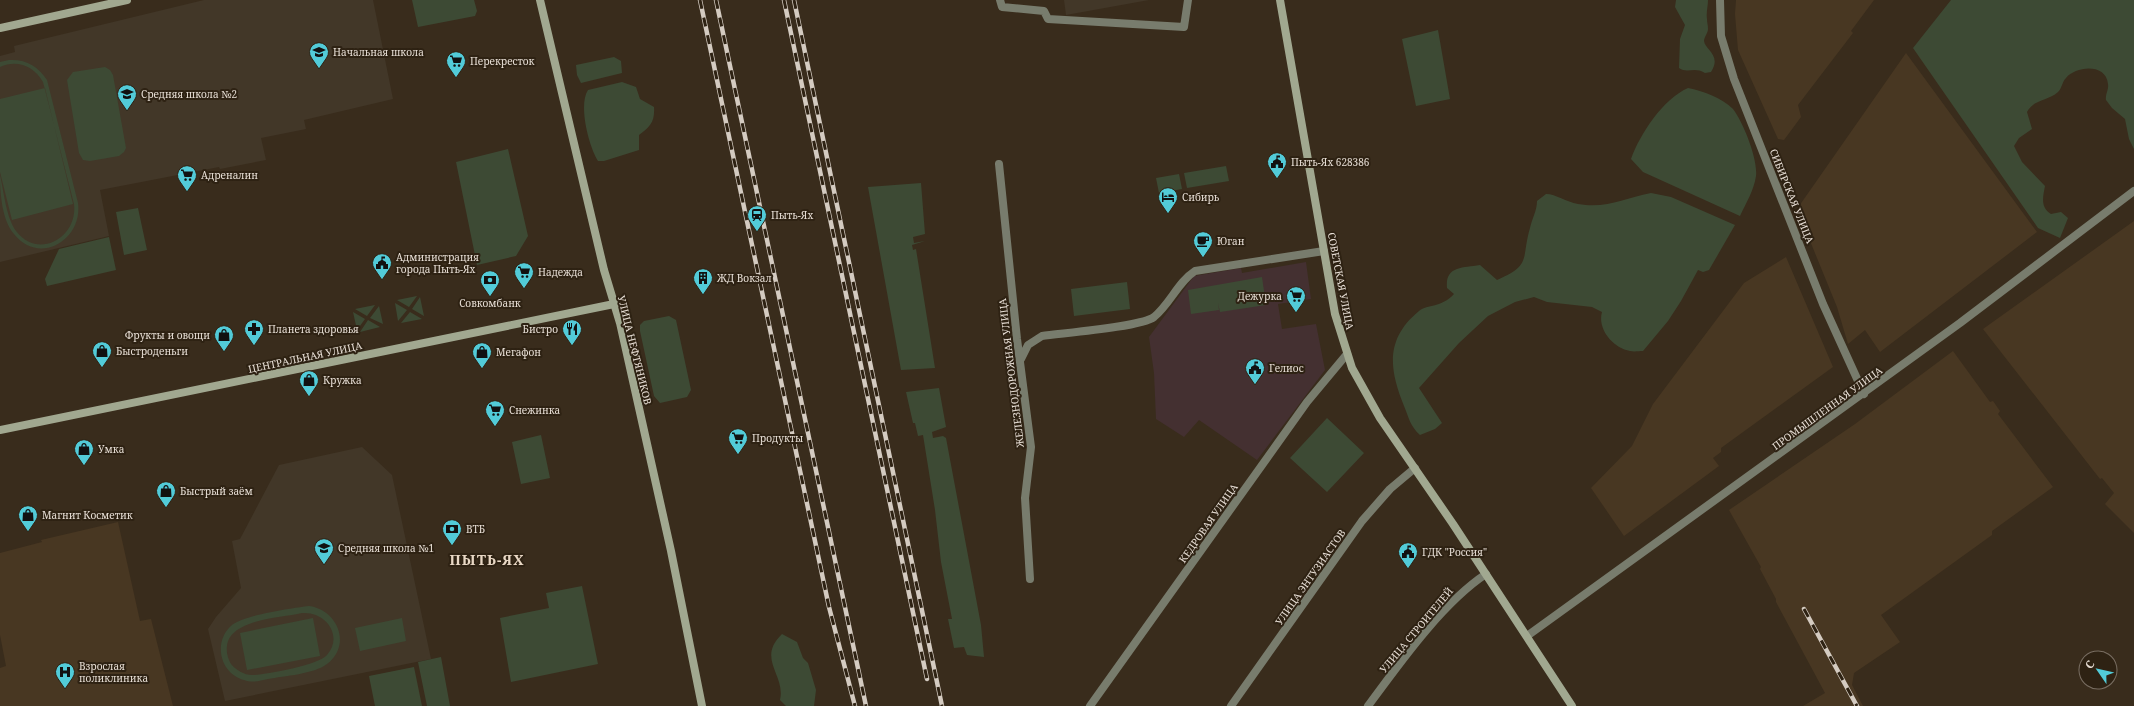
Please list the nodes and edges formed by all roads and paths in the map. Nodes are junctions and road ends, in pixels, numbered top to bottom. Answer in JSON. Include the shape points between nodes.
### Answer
{"nodes":[{"id":1,"x":127,"y":0,"type":"edge"},
{"id":2,"x":540,"y":0,"type":"edge"},
{"id":3,"x":1000,"y":0,"type":"edge"},
{"id":4,"x":1188,"y":0,"type":"edge"},
{"id":5,"x":1280,"y":0,"type":"edge"},
{"id":6,"x":1720,"y":0,"type":"edge"},
{"id":7,"x":0,"y":28,"type":"edge"},
{"id":8,"x":999,"y":164,"type":"dead end"},
{"id":9,"x":2134,"y":191,"type":"edge"},
{"id":10,"x":1324,"y":251,"type":"junction"},
{"id":11,"x":614,"y":304,"type":"junction"},
{"id":12,"x":1347,"y":354,"type":"junction"},
{"id":13,"x":1021,"y":362,"type":"junction"},
{"id":14,"x":1864,"y":394,"type":"junction"},
{"id":15,"x":0,"y":430,"type":"edge"},
{"id":16,"x":1414,"y":468,"type":"junction"},
{"id":17,"x":1486,"y":574,"type":"junction"},
{"id":18,"x":1030,"y":579,"type":"dead end"},
{"id":19,"x":1527,"y":636,"type":"junction"},
{"id":20,"x":702,"y":706,"type":"edge"},
{"id":21,"x":1090,"y":706,"type":"edge"},
{"id":22,"x":1231,"y":706,"type":"edge"},
{"id":23,"x":1368,"y":706,"type":"edge"},
{"id":24,"x":1572,"y":706,"type":"edge"}],
"edges":[{"from":1,"to":7,"type":"street"},
{"from":2,"to":11,"type":"street","name":"УЛИЦА НЕФТЯНИКОВ"},
{"from":3,"to":4,"type":"street","via":[[1002,7],[1044,11],[1048,20],[1184,27]]},
{"from":5,"to":10,"type":"street","name":"СОВЕТСКАЯ УЛИЦА"},
{"from":6,"to":14,"type":"street","name":"СИБИРСКАЯ УЛИЦА","via":[[1721,36],[1734,79],[1823,304]]},
{"from":8,"to":13,"type":"street","name":"ЖЕЛЕЗНОДОРОЖНАЯ УЛИЦА"},
{"from":9,"to":14,"type":"street","name":"ПРОМЫШЛЕННАЯ УЛИЦА"},
{"from":10,"to":12,"type":"street","name":"СОВЕТСКАЯ УЛИЦА","via":[[1335,314]]},
{"from":10,"to":13,"type":"street","via":[[1195,272],[1161,309],[1146,321],[1042,336],[1028,345]]},
{"from":11,"to":15,"type":"street","name":"ЦЕНТРАЛЬНАЯ УЛИЦА"},
{"from":11,"to":20,"type":"street","name":"УЛИЦА НЕФТЯНИКОВ","via":[[669,544]]},
{"from":12,"to":16,"type":"street","name":"СОВЕТСКАЯ УЛИЦА","via":[[1369,400]]},
{"from":12,"to":21,"type":"street","name":"КЕДРОВАЯ УЛИЦА","via":[[1307,402]]},
{"from":13,"to":18,"type":"street","name":"ЖЕЛЕЗНОДОРОЖНАЯ УЛИЦА","via":[[1031,447],[1025,498]]},
{"from":14,"to":19,"type":"street","name":"ПРОМЫШЛЕННАЯ УЛИЦА"},
{"from":16,"to":17,"type":"street","name":"СОВЕТСКАЯ УЛИЦА"},
{"from":16,"to":22,"type":"street","name":"УЛИЦА ЭНТУЗИАСТОВ","via":[[1390,488],[1362,521]]},
{"from":17,"to":19,"type":"street","name":"СОВЕТСКАЯ УЛИЦА"},
{"from":17,"to":23,"type":"street","name":"УЛИЦА СТРОИТЕЛЕЙ","via":[[1466,588],[1443,613]]},
{"from":19,"to":24,"type":"street","name":"СОВЕТСКАЯ УЛИЦА"}]}
